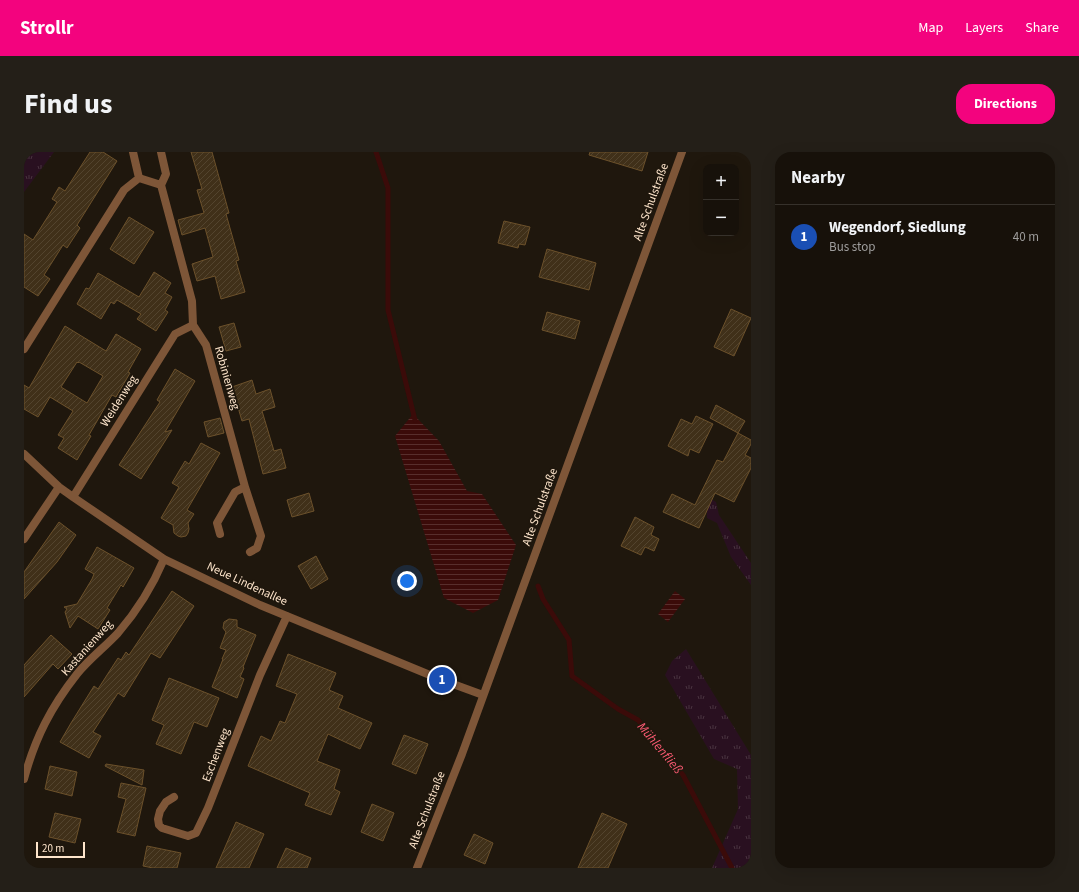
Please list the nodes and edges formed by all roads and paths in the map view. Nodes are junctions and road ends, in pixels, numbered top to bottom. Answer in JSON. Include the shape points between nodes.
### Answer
{"nodes":[{"id":1,"x":133,"y":152,"type":"edge"},
{"id":2,"x":161,"y":152,"type":"edge"},
{"id":3,"x":682,"y":152,"type":"edge"},
{"id":4,"x":139,"y":178,"type":"junction"},
{"id":5,"x":161,"y":185,"type":"junction"},
{"id":6,"x":193,"y":325,"type":"junction"},
{"id":7,"x":24,"y":349,"type":"edge"},
{"id":8,"x":24,"y":454,"type":"edge"},
{"id":9,"x":59,"y":487,"type":"junction"},
{"id":10,"x":245,"y":487,"type":"junction"},
{"id":11,"x":73,"y":497,"type":"junction"},
{"id":12,"x":220,"y":534,"type":"dead end"},
{"id":13,"x":24,"y":539,"type":"edge"},
{"id":14,"x":250,"y":552,"type":"dead end"},
{"id":15,"x":164,"y":559,"type":"junction"},
{"id":16,"x":287,"y":616,"type":"junction"},
{"id":17,"x":483,"y":695,"type":"junction"},
{"id":18,"x":24,"y":779,"type":"edge"},
{"id":19,"x":174,"y":797,"type":"dead end"},
{"id":20,"x":417,"y":868,"type":"edge"}],
"edges":[{"from":1,"to":4,"type":"street"},
{"from":2,"to":5,"type":"street","via":[[166,174]]},
{"from":3,"to":17,"type":"street","name":"Alte Schulstraße"},
{"from":4,"to":5,"type":"street"},
{"from":4,"to":7,"type":"street","via":[[124,190]]},
{"from":5,"to":6,"type":"street","via":[[192,301]]},
{"from":6,"to":10,"type":"street","name":"Robinienweg","via":[[206,345]]},
{"from":6,"to":11,"type":"street","name":"Weidenweg","via":[[175,334]]},
{"from":8,"to":9,"type":"street","name":"Neue Lindenallee"},
{"from":9,"to":11,"type":"street","name":"Neue Lindenallee"},
{"from":9,"to":13,"type":"street"},
{"from":10,"to":12,"type":"street","via":[[234,492],[217,523]]},
{"from":10,"to":14,"type":"street","name":"Robinienweg","via":[[261,536],[257,548]]},
{"from":11,"to":15,"type":"street","name":"Neue Lindenallee"},
{"from":15,"to":16,"type":"street","name":"Neue Lindenallee"},
{"from":15,"to":18,"type":"street","name":"Kastanienweg","via":[[133,614],[118,633],[87,663],[61,696],[40,731]]},
{"from":16,"to":17,"type":"street","name":"Neue Lindenallee"},
{"from":16,"to":19,"type":"street","name":"Eschenweg","via":[[196,833],[188,836],[162,828],[159,824],[160,811],[166,802]]},
{"from":17,"to":20,"type":"street","name":"Alte Schulstraße"}]}
